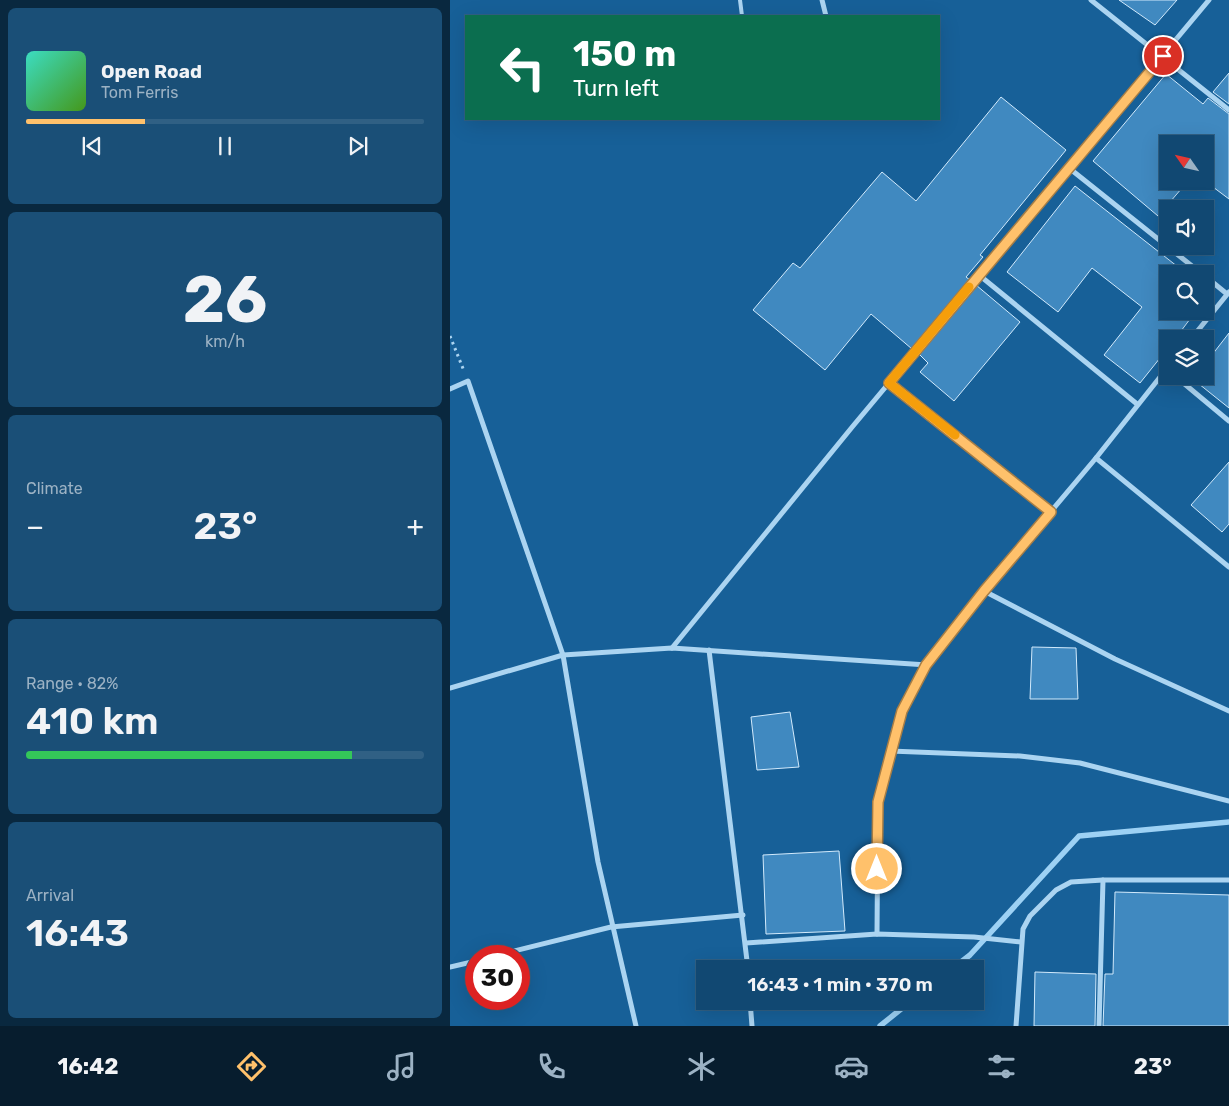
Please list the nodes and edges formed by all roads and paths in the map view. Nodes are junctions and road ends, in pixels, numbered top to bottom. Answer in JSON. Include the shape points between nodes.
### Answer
{"nodes":[{"id":1,"x":740,"y":0,"type":"edge"},
{"id":2,"x":822,"y":0,"type":"edge"},
{"id":3,"x":1091,"y":0,"type":"edge"},
{"id":4,"x":1209,"y":0,"type":"edge"},
{"id":5,"x":742,"y":15,"type":"edge"},
{"id":6,"x":826,"y":15,"type":"edge"},
{"id":7,"x":1163,"y":56,"type":"junction"},
{"id":8,"x":1229,"y":110,"type":"edge"},
{"id":9,"x":1069,"y":168,"type":"junction"},
{"id":10,"x":1191,"y":265,"type":"edge"},
{"id":11,"x":979,"y":275,"type":"junction"},
{"id":12,"x":1214,"y":283,"type":"edge"},
{"id":13,"x":1228,"y":293,"type":"edge"},
{"id":14,"x":1198,"y":330,"type":"edge"},
{"id":15,"x":450,"y":336,"type":"edge"},
{"id":16,"x":1159,"y":378,"type":"edge"},
{"id":17,"x":468,"y":381,"type":"junction"},
{"id":18,"x":889,"y":383,"type":"junction"},
{"id":19,"x":1187,"y":385,"type":"edge"},
{"id":20,"x":450,"y":389,"type":"edge"},
{"id":21,"x":1137,"y":404,"type":"junction"},
{"id":22,"x":1229,"y":421,"type":"edge"},
{"id":23,"x":1096,"y":458,"type":"junction"},
{"id":24,"x":1051,"y":512,"type":"junction"},
{"id":25,"x":1228,"y":564,"type":"edge"},
{"id":26,"x":984,"y":591,"type":"junction"},
{"id":27,"x":672,"y":648,"type":"junction"},
{"id":28,"x":708,"y":650,"type":"junction"},
{"id":29,"x":563,"y":655,"type":"junction"},
{"id":30,"x":926,"y":665,"type":"junction"},
{"id":31,"x":450,"y":688,"type":"edge"},
{"id":32,"x":1229,"y":712,"type":"edge"},
{"id":33,"x":890,"y":751,"type":"junction"},
{"id":34,"x":1229,"y":801,"type":"edge"},
{"id":35,"x":1103,"y":880,"type":"junction"},
{"id":36,"x":1229,"y":880,"type":"edge"},
{"id":37,"x":743,"y":915,"type":"junction"},
{"id":38,"x":611,"y":927,"type":"junction"},
{"id":39,"x":877,"y":934,"type":"junction"},
{"id":40,"x":1021,"y":942,"type":"junction"},
{"id":41,"x":746,"y":943,"type":"junction"},
{"id":42,"x":530,"y":947,"type":"edge"},
{"id":43,"x":747,"y":960,"type":"edge"},
{"id":44,"x":465,"y":964,"type":"edge"},
{"id":45,"x":450,"y":967,"type":"edge"},
{"id":46,"x":751,"y":1010,"type":"edge"},
{"id":47,"x":636,"y":1026,"type":"edge"},
{"id":48,"x":752,"y":1026,"type":"edge"},
{"id":49,"x":1016,"y":1026,"type":"edge"},
{"id":50,"x":1099,"y":1026,"type":"edge"}],
"edges":[{"from":1,"to":5,"type":"lane"},
{"from":2,"to":6,"type":"street"},
{"from":3,"to":7,"type":"street"},
{"from":4,"to":7,"type":"street"},
{"from":7,"to":8,"type":"street"},
{"from":7,"to":9,"type":"street"},
{"from":9,"to":10,"type":"street"},
{"from":9,"to":11,"type":"street"},
{"from":11,"to":18,"type":"street"},
{"from":11,"to":21,"type":"street"},
{"from":12,"to":13,"type":"street"},
{"from":13,"to":14,"type":"street"},
{"from":15,"to":17,"type":"path"},
{"from":16,"to":21,"type":"street"},
{"from":17,"to":20,"type":"street"},
{"from":17,"to":29,"type":"street"},
{"from":18,"to":24,"type":"street"},
{"from":18,"to":27,"type":"street"},
{"from":19,"to":22,"type":"street"},
{"from":21,"to":23,"type":"street"},
{"from":23,"to":24,"type":"street"},
{"from":23,"to":25,"type":"street"},
{"from":24,"to":26,"type":"street"},
{"from":26,"to":30,"type":"street"},
{"from":26,"to":32,"type":"street","via":[[1115,659]]},
{"from":27,"to":28,"type":"street"},
{"from":27,"to":29,"type":"street"},
{"from":28,"to":30,"type":"street"},
{"from":28,"to":37,"type":"street"},
{"from":29,"to":31,"type":"street"},
{"from":29,"to":38,"type":"street"},
{"from":30,"to":33,"type":"street","via":[[902,711]]},
{"from":33,"to":34,"type":"street","via":[[1020,756],[1080,763]]},
{"from":33,"to":39,"type":"street","via":[[878,802]]},
{"from":35,"to":36,"type":"street"},
{"from":35,"to":40,"type":"street","via":[[1071,882],[1056,890],[1030,916]]},
{"from":35,"to":50,"type":"street"},
{"from":37,"to":38,"type":"street"},
{"from":37,"to":41,"type":"street"},
{"from":38,"to":42,"type":"street"},
{"from":38,"to":47,"type":"street"},
{"from":39,"to":40,"type":"street"},
{"from":39,"to":41,"type":"street"},
{"from":40,"to":49,"type":"street"},
{"from":41,"to":43,"type":"street"},
{"from":44,"to":45,"type":"street"},
{"from":46,"to":48,"type":"street"}]}
